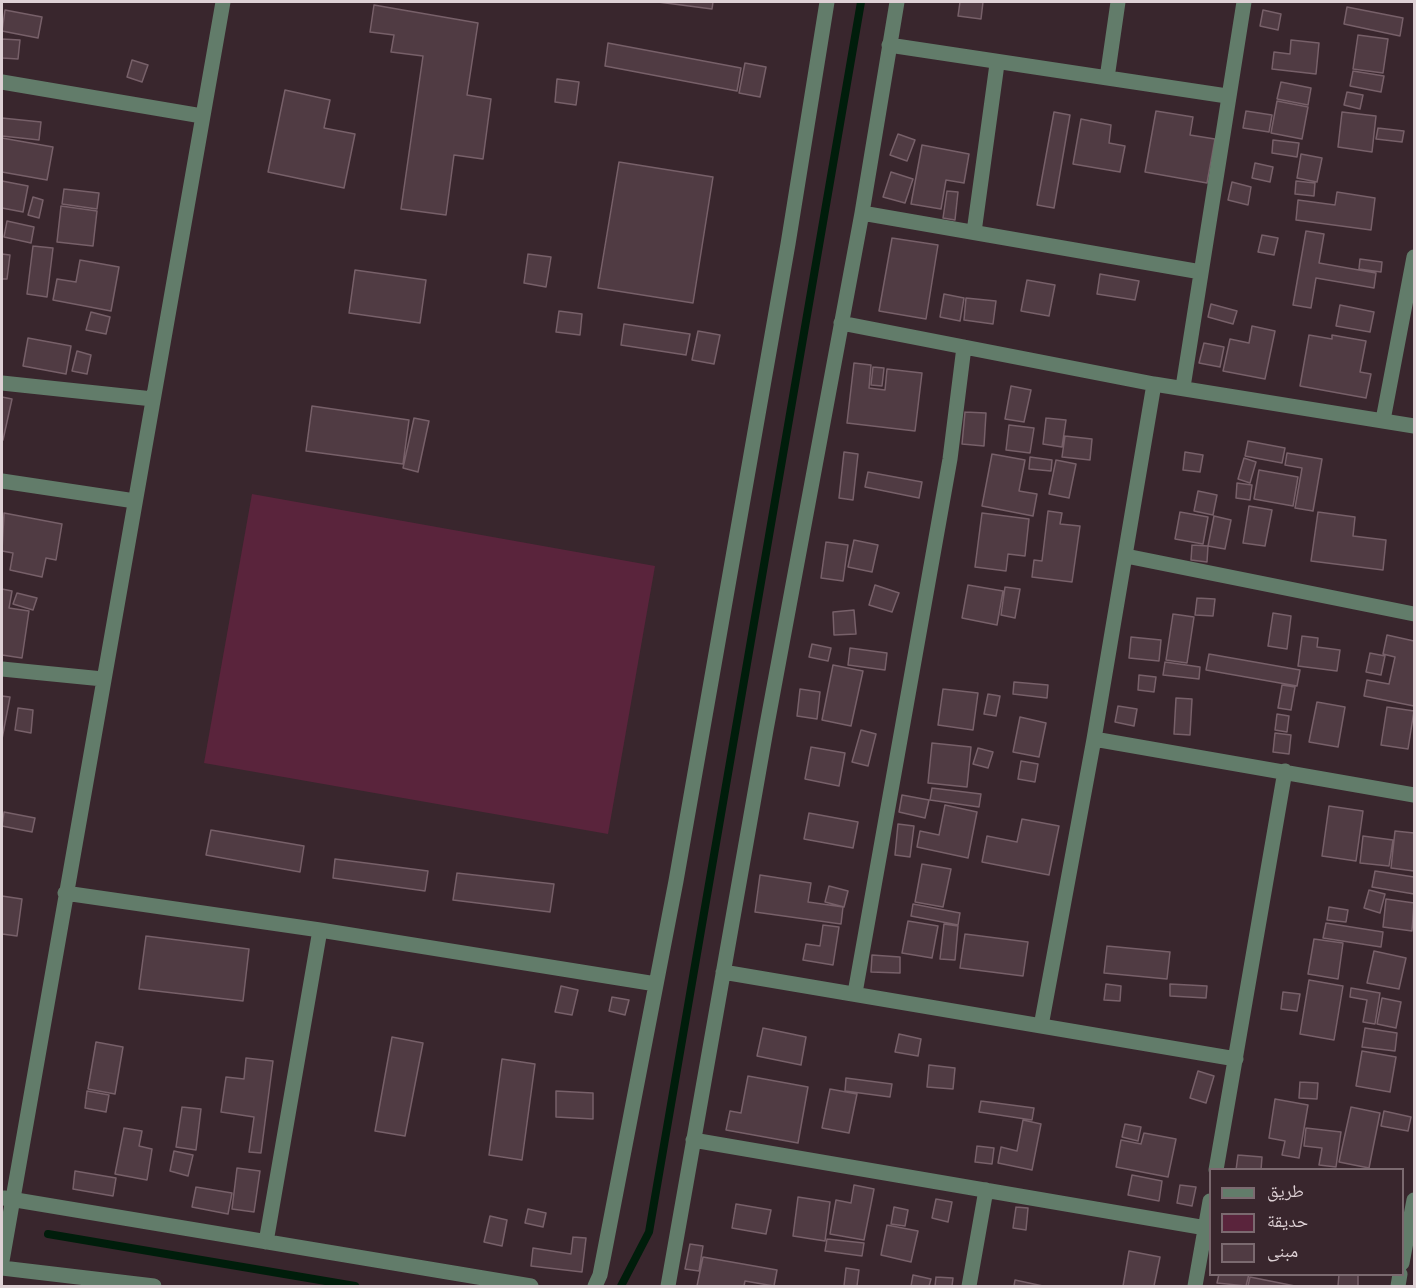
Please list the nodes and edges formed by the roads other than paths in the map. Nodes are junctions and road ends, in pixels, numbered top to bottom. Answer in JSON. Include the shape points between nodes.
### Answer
{"nodes":[{"id":1,"x":223,"y":2,"type":"edge"},
{"id":2,"x":827,"y":2,"type":"edge"},
{"id":3,"x":897,"y":2,"type":"edge"},
{"id":4,"x":1118,"y":2,"type":"edge"},
{"id":5,"x":1244,"y":2,"type":"edge"},
{"id":6,"x":889,"y":45,"type":"junction"},
{"id":7,"x":997,"y":64,"type":"junction"},
{"id":8,"x":1107,"y":78,"type":"junction"},
{"id":9,"x":2,"y":82,"type":"edge"},
{"id":10,"x":1227,"y":96,"type":"junction"},
{"id":11,"x":201,"y":116,"type":"junction"},
{"id":12,"x":862,"y":213,"type":"junction"},
{"id":13,"x":974,"y":232,"type":"junction"},
{"id":14,"x":1414,"y":257,"type":"edge"},
{"id":15,"x":1201,"y":273,"type":"junction"},
{"id":16,"x":841,"y":322,"type":"junction"},
{"id":17,"x":964,"y":347,"type":"junction"},
{"id":18,"x":2,"y":383,"type":"edge"},
{"id":19,"x":1154,"y":384,"type":"junction"},
{"id":20,"x":1183,"y":387,"type":"junction"},
{"id":21,"x":153,"y":399,"type":"junction"},
{"id":22,"x":1383,"y":420,"type":"junction"},
{"id":23,"x":1414,"y":426,"type":"edge"},
{"id":24,"x":2,"y":481,"type":"edge"},
{"id":25,"x":135,"y":501,"type":"junction"},
{"id":26,"x":1126,"y":556,"type":"junction"},
{"id":27,"x":1414,"y":614,"type":"edge"},
{"id":28,"x":2,"y":669,"type":"edge"},
{"id":29,"x":103,"y":679,"type":"junction"},
{"id":30,"x":1094,"y":739,"type":"junction"},
{"id":31,"x":1285,"y":771,"type":"junction"},
{"id":32,"x":1414,"y":795,"type":"edge"},
{"id":33,"x":66,"y":893,"type":"junction"},
{"id":34,"x":320,"y":930,"type":"junction"},
{"id":35,"x":723,"y":972,"type":"junction"},
{"id":36,"x":656,"y":984,"type":"junction"},
{"id":37,"x":855,"y":993,"type":"junction"},
{"id":38,"x":1041,"y":1026,"type":"junction"},
{"id":39,"x":1236,"y":1059,"type":"junction"},
{"id":40,"x":693,"y":1140,"type":"junction"},
{"id":41,"x":1216,"y":1168,"type":"edge"},
{"id":42,"x":986,"y":1190,"type":"junction"},
{"id":43,"x":7,"y":1198,"type":"edge"},
{"id":44,"x":1414,"y":1200,"type":"edge"},
{"id":45,"x":1209,"y":1208,"type":"edge"},
{"id":46,"x":1206,"y":1228,"type":"junction"},
{"id":47,"x":266,"y":1242,"type":"junction"},
{"id":48,"x":1404,"y":1252,"type":"edge"},
{"id":49,"x":2,"y":1261,"type":"edge"},
{"id":50,"x":2,"y":1268,"type":"edge"},
{"id":51,"x":147,"y":1286,"type":"edge"},
{"id":52,"x":531,"y":1287,"type":"edge"},
{"id":53,"x":595,"y":1287,"type":"edge"},
{"id":54,"x":668,"y":1287,"type":"edge"},
{"id":55,"x":969,"y":1287,"type":"edge"},
{"id":56,"x":1195,"y":1287,"type":"edge"}],
"edges":[{"from":1,"to":11,"type":"street"},
{"from":2,"to":36,"type":"street","via":[[782,279]]},
{"from":3,"to":6,"type":"street"},
{"from":4,"to":8,"type":"street"},
{"from":5,"to":10,"type":"street"},
{"from":6,"to":7,"type":"street"},
{"from":6,"to":12,"type":"street"},
{"from":7,"to":8,"type":"street"},
{"from":7,"to":13,"type":"street"},
{"from":8,"to":10,"type":"street"},
{"from":9,"to":11,"type":"street"},
{"from":10,"to":15,"type":"street"},
{"from":11,"to":21,"type":"street"},
{"from":12,"to":13,"type":"street"},
{"from":12,"to":16,"type":"street"},
{"from":13,"to":15,"type":"street"},
{"from":14,"to":22,"type":"street"},
{"from":15,"to":20,"type":"street"},
{"from":16,"to":17,"type":"street"},
{"from":16,"to":35,"type":"street"},
{"from":17,"to":19,"type":"street"},
{"from":17,"to":37,"type":"street","via":[[950,459]]},
{"from":18,"to":21,"type":"street"},
{"from":19,"to":20,"type":"street"},
{"from":19,"to":26,"type":"street"},
{"from":20,"to":22,"type":"street"},
{"from":21,"to":25,"type":"street"},
{"from":22,"to":23,"type":"street"},
{"from":24,"to":25,"type":"street"},
{"from":25,"to":29,"type":"street"},
{"from":26,"to":27,"type":"street"},
{"from":26,"to":30,"type":"street"},
{"from":28,"to":29,"type":"street"},
{"from":29,"to":33,"type":"street"},
{"from":30,"to":31,"type":"street"},
{"from":30,"to":38,"type":"street"},
{"from":31,"to":32,"type":"street"},
{"from":31,"to":39,"type":"street"},
{"from":33,"to":34,"type":"street"},
{"from":33,"to":43,"type":"street"},
{"from":34,"to":36,"type":"street"},
{"from":34,"to":47,"type":"street"},
{"from":35,"to":37,"type":"street"},
{"from":35,"to":40,"type":"street"},
{"from":36,"to":53,"type":"street"},
{"from":37,"to":38,"type":"street"},
{"from":38,"to":39,"type":"street"},
{"from":39,"to":41,"type":"street"},
{"from":40,"to":42,"type":"street"},
{"from":40,"to":54,"type":"street"},
{"from":42,"to":46,"type":"street"},
{"from":42,"to":55,"type":"street"},
{"from":43,"to":47,"type":"street"},
{"from":43,"to":49,"type":"street"},
{"from":44,"to":48,"type":"street"},
{"from":45,"to":46,"type":"street"},
{"from":46,"to":56,"type":"street"},
{"from":47,"to":52,"type":"street"},
{"from":50,"to":51,"type":"street"}]}
